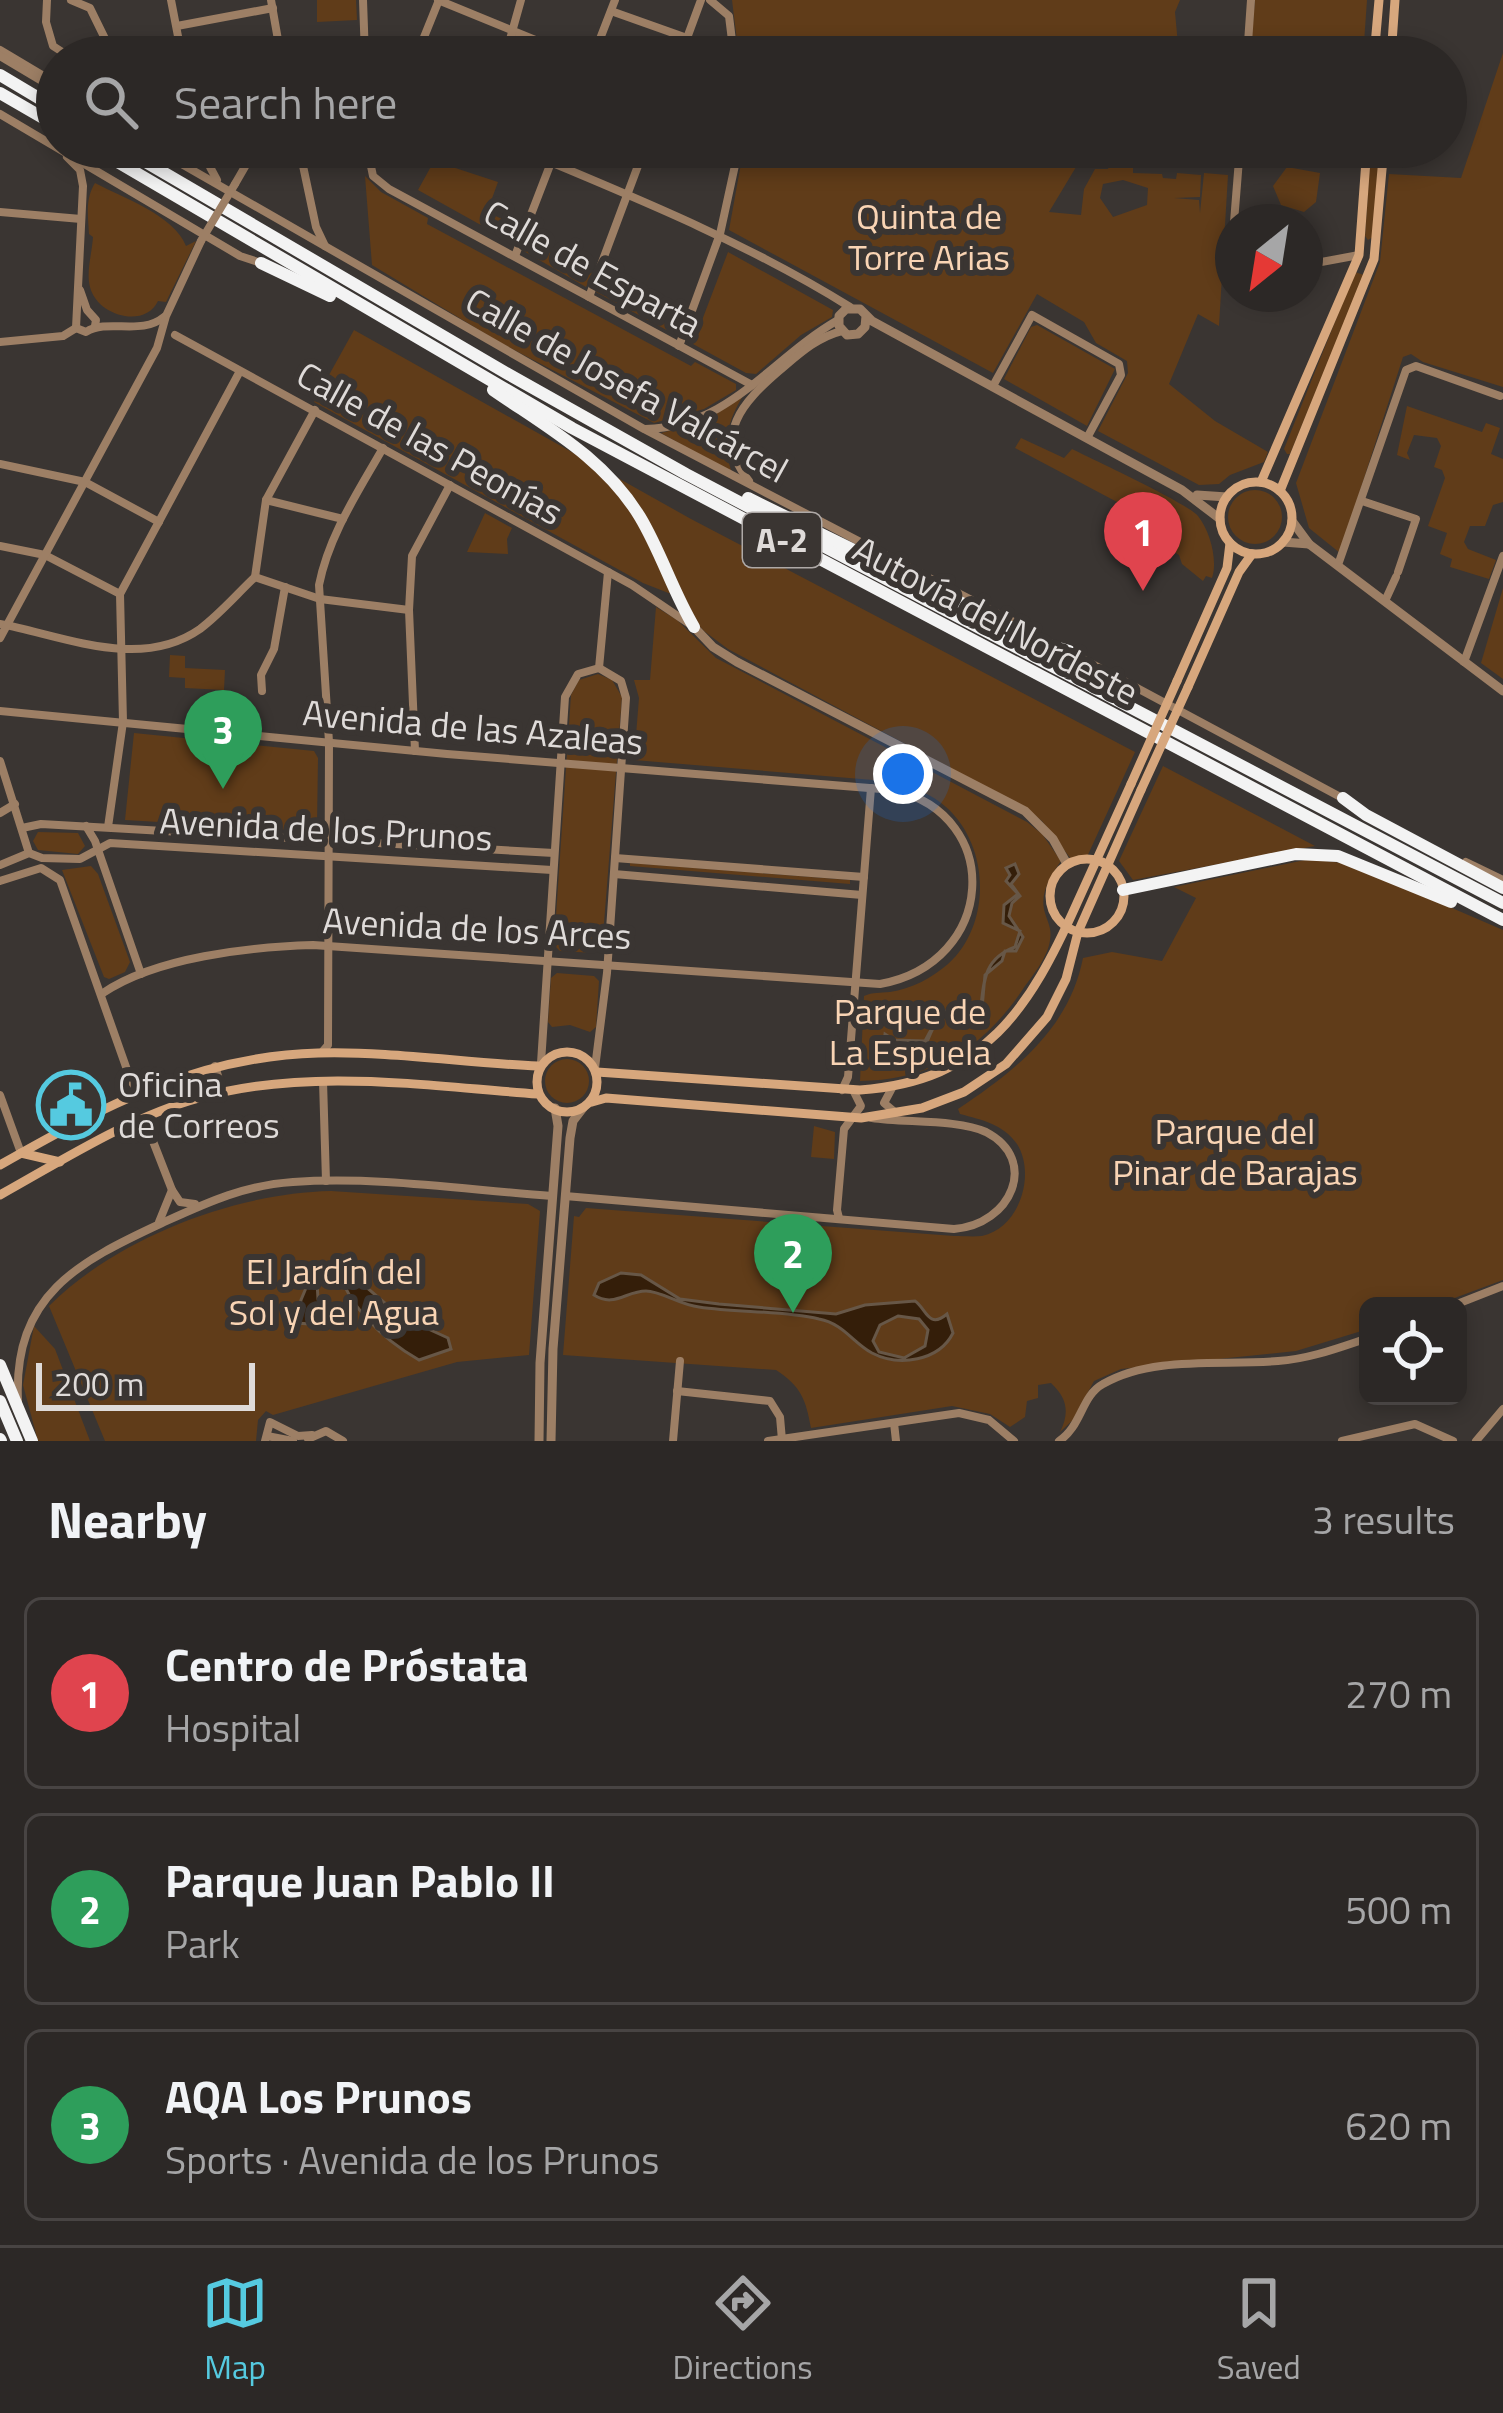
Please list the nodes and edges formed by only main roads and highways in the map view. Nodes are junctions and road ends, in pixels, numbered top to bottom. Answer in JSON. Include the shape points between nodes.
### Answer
{"nodes":[{"id":1,"x":1379,"y":0,"type":"edge"},
{"id":2,"x":1395,"y":0,"type":"edge"},
{"id":3,"x":1376,"y":36,"type":"edge"},
{"id":4,"x":1392,"y":36,"type":"edge"},
{"id":5,"x":0,"y":75,"type":"edge"},
{"id":6,"x":0,"y":93,"type":"edge"},
{"id":7,"x":36,"y":96,"type":"edge"},
{"id":8,"x":36,"y":114,"type":"edge"},
{"id":9,"x":128,"y":168,"type":"edge"},
{"id":10,"x":156,"y":168,"type":"edge"},
{"id":11,"x":1365,"y":168,"type":"edge"},
{"id":12,"x":1382,"y":168,"type":"edge"},
{"id":13,"x":1359,"y":250,"type":"junction"},
{"id":14,"x":1375,"y":254,"type":"junction"},
{"id":15,"x":261,"y":262,"type":"road end"},
{"id":16,"x":406,"y":331,"type":"junction"},
{"id":17,"x":423,"y":341,"type":"junction"},
{"id":18,"x":686,"y":474,"type":"junction"},
{"id":19,"x":1261,"y":482,"type":"junction"},
{"id":20,"x":1280,"y":491,"type":"junction"},
{"id":21,"x":1230,"y":543,"type":"junction"},
{"id":22,"x":1252,"y":554,"type":"junction"},
{"id":23,"x":694,"y":627,"type":"road end"},
{"id":24,"x":1069,"y":652,"type":"road end"},
{"id":25,"x":1182,"y":684,"type":"junction"},
{"id":26,"x":1136,"y":787,"type":"junction"},
{"id":27,"x":1342,"y":798,"type":"road end"},
{"id":28,"x":1096,"y":860,"type":"junction"},
{"id":29,"x":1108,"y":866,"type":"junction"},
{"id":30,"x":1503,"y":884,"type":"edge"},
{"id":31,"x":1123,"y":890,"type":"junction"},
{"id":32,"x":1503,"y":903,"type":"edge"},
{"id":33,"x":1497,"y":918,"type":"edge"},
{"id":34,"x":1066,"y":927,"type":"junction"},
{"id":35,"x":1078,"y":932,"type":"junction"},
{"id":36,"x":540,"y":1065,"type":"junction"},
{"id":37,"x":596,"y":1070,"type":"junction"},
{"id":38,"x":538,"y":1094,"type":"junction"},
{"id":39,"x":587,"y":1105,"type":"junction"},
{"id":40,"x":21,"y":1153,"type":"junction"},
{"id":41,"x":60,"y":1162,"type":"junction"},
{"id":42,"x":0,"y":1165,"type":"edge"},
{"id":43,"x":0,"y":1195,"type":"edge"},
{"id":44,"x":0,"y":1365,"type":"edge"},
{"id":45,"x":0,"y":1401,"type":"edge"},
{"id":46,"x":17,"y":1441,"type":"edge"},
{"id":47,"x":32,"y":1441,"type":"edge"}],
"edges":[{"from":1,"to":3,"type":"main road"},
{"from":2,"to":4,"type":"main road"},
{"from":5,"to":7,"type":"highway"},
{"from":6,"to":8,"type":"highway"},
{"from":9,"to":16,"type":"highway","name":"Autovía del Nordeste","number":"A-2"},
{"from":10,"to":18,"type":"highway","name":"Autovía del Nordeste","number":"A-2"},
{"from":11,"to":13,"type":"main road"},
{"from":12,"to":14,"type":"main road"},
{"from":13,"to":14,"type":"main road","via":[[1369,244]]},
{"from":13,"to":19,"type":"main road"},
{"from":14,"to":20,"type":"main road"},
{"from":15,"to":16,"type":"highway","number":"A-2"},
{"from":16,"to":17,"type":"highway","name":"Autovía del Nordeste","number":"A-2"},
{"from":17,"to":23,"type":"highway","via":[[594,461],[643,522]]},
{"from":17,"to":33,"type":"highway","name":"Autovía del Nordeste","number":"A-2","via":[[714,505]]},
{"from":18,"to":24,"type":"highway"},
{"from":18,"to":32,"type":"highway","name":"Autovía del Nordeste","number":"A-2"},
{"from":19,"to":20,"type":"main road"},
{"from":19,"to":21,"type":"main road","via":[[1227,496],[1220,519]]},
{"from":20,"to":22,"type":"main road","via":[[1292,520],[1283,542]]},
{"from":21,"to":22,"type":"main road"},
{"from":21,"to":25,"type":"main road"},
{"from":22,"to":25,"type":"main road"},
{"from":25,"to":26,"type":"main road","bridge":true},
{"from":26,"to":28,"type":"main road"},
{"from":26,"to":29,"type":"main road"},
{"from":27,"to":30,"type":"highway"},
{"from":28,"to":29,"type":"main road"},
{"from":28,"to":34,"type":"main road"},
{"from":28,"to":34,"type":"main road","via":[[1058,872],[1049,895]]},
{"from":29,"to":31,"type":"main road"},
{"from":29,"to":35,"type":"main road"},
{"from":31,"to":33,"type":"highway","via":[[1296,854],[1339,856]]},
{"from":31,"to":35,"type":"main road","via":[[1112,923]]},
{"from":34,"to":35,"type":"main road"},
{"from":34,"to":37,"type":"main road","via":[[1045,972],[994,1038],[950,1069],[892,1088]]},
{"from":35,"to":39,"type":"main road","via":[[1047,1017],[1006,1064],[964,1092],[870,1118],[606,1098]]},
{"from":36,"to":37,"type":"main road","via":[[574,1055]]},
{"from":36,"to":38,"type":"main road"},
{"from":36,"to":40,"type":"main road","via":[[274,1055],[138,1090]]},
{"from":37,"to":39,"type":"main road","via":[[598,1090]]},
{"from":38,"to":39,"type":"main road","via":[[555,1108]]},
{"from":38,"to":41,"type":"main road","via":[[322,1079],[256,1085],[149,1117]]},
{"from":40,"to":41,"type":"main road"},
{"from":40,"to":42,"type":"main road"},
{"from":41,"to":43,"type":"main road"},
{"from":44,"to":47,"type":"highway"},
{"from":45,"to":46,"type":"highway"}]}
